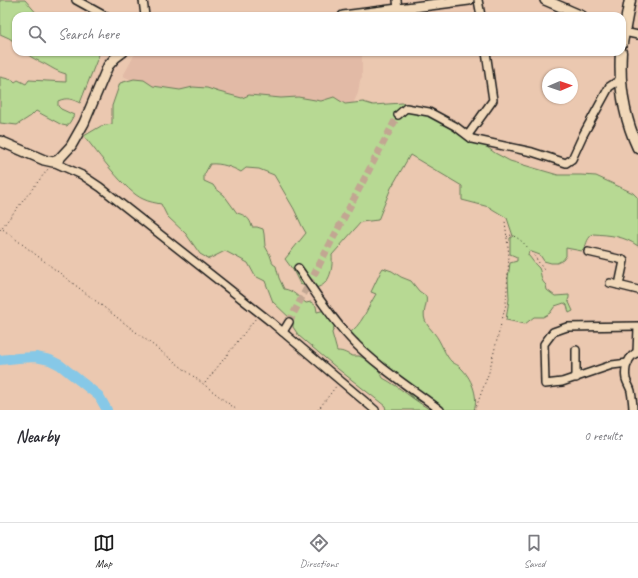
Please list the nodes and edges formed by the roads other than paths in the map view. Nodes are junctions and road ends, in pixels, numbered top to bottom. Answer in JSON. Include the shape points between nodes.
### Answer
{"nodes":[{"id":1,"x":76,"y":0,"type":"edge"},
{"id":2,"x":143,"y":0,"type":"edge"},
{"id":3,"x":397,"y":0,"type":"edge"},
{"id":4,"x":469,"y":0,"type":"edge"},
{"id":5,"x":478,"y":0,"type":"edge"},
{"id":6,"x":545,"y":0,"type":"edge"},
{"id":7,"x":630,"y":0,"type":"edge"},
{"id":8,"x":398,"y":10,"type":"junction"},
{"id":9,"x":98,"y":12,"type":"edge"},
{"id":10,"x":144,"y":12,"type":"edge"},
{"id":11,"x":380,"y":12,"type":"edge"},
{"id":12,"x":480,"y":12,"type":"edge"},
{"id":13,"x":573,"y":12,"type":"edge"},
{"id":14,"x":626,"y":18,"type":"edge"},
{"id":15,"x":626,"y":33,"type":"edge"},
{"id":16,"x":638,"y":35,"type":"edge"},
{"id":17,"x":118,"y":56,"type":"edge"},
{"id":18,"x":487,"y":56,"type":"edge"},
{"id":19,"x":621,"y":56,"type":"edge"},
{"id":20,"x":621,"y":79,"type":"junction"},
{"id":21,"x":398,"y":115,"type":"tunnel mouth"},
{"id":22,"x":468,"y":135,"type":"junction"},
{"id":23,"x":0,"y":141,"type":"edge"},
{"id":24,"x":638,"y":148,"type":"edge"},
{"id":25,"x":54,"y":162,"type":"junction"},
{"id":26,"x":588,"y":252,"type":"dead end"},
{"id":27,"x":298,"y":268,"type":"dead end"},
{"id":28,"x":610,"y":283,"type":"dead end"},
{"id":29,"x":619,"y":285,"type":"junction"},
{"id":30,"x":638,"y":290,"type":"edge"},
{"id":31,"x":289,"y":322,"type":"tunnel mouth"},
{"id":32,"x":638,"y":327,"type":"edge"},
{"id":33,"x":283,"y":332,"type":"junction"},
{"id":34,"x":576,"y":350,"type":"dead end"},
{"id":35,"x":637,"y":352,"type":"edge"},
{"id":36,"x":628,"y":363,"type":"junction"},
{"id":37,"x":576,"y":378,"type":"junction"},
{"id":38,"x":375,"y":410,"type":"edge"},
{"id":39,"x":440,"y":410,"type":"edge"},
{"id":40,"x":633,"y":410,"type":"edge"}],
"edges":[{"from":1,"to":9,"type":"street"},
{"from":2,"to":10,"type":"street"},
{"from":3,"to":8,"type":"street"},
{"from":4,"to":8,"type":"main road"},
{"from":5,"to":12,"type":"street"},
{"from":6,"to":13,"type":"main road"},
{"from":7,"to":14,"type":"highway"},
{"from":8,"to":11,"type":"main road"},
{"from":15,"to":16,"type":"street"},
{"from":17,"to":25,"type":"main road","via":[[105,70],[78,134],[62,157]]},
{"from":18,"to":22,"type":"street","via":[[493,100]]},
{"from":19,"to":20,"type":"highway"},
{"from":20,"to":22,"type":"street","via":[[609,87],[572,159],[568,162],[483,142]]},
{"from":20,"to":24,"type":"highway","via":[[628,122]]},
{"from":21,"to":22,"type":"street","via":[[406,108],[429,112]]},
{"from":23,"to":25,"type":"main road"},
{"from":25,"to":33,"type":"street","via":[[94,182]]},
{"from":26,"to":29,"type":"street","via":[[623,260]]},
{"from":27,"to":39,"type":"street","via":[[351,340]]},
{"from":28,"to":29,"type":"street"},
{"from":29,"to":30,"type":"street"},
{"from":31,"to":33,"type":"street"},
{"from":32,"to":35,"type":"street"},
{"from":32,"to":37,"type":"street","via":[[576,326],[553,332],[543,346],[545,384]]},
{"from":33,"to":38,"type":"street"},
{"from":34,"to":37,"type":"street"},
{"from":35,"to":36,"type":"street"},
{"from":36,"to":37,"type":"street","via":[[612,365]]},
{"from":36,"to":40,"type":"street","via":[[626,379]]}]}
